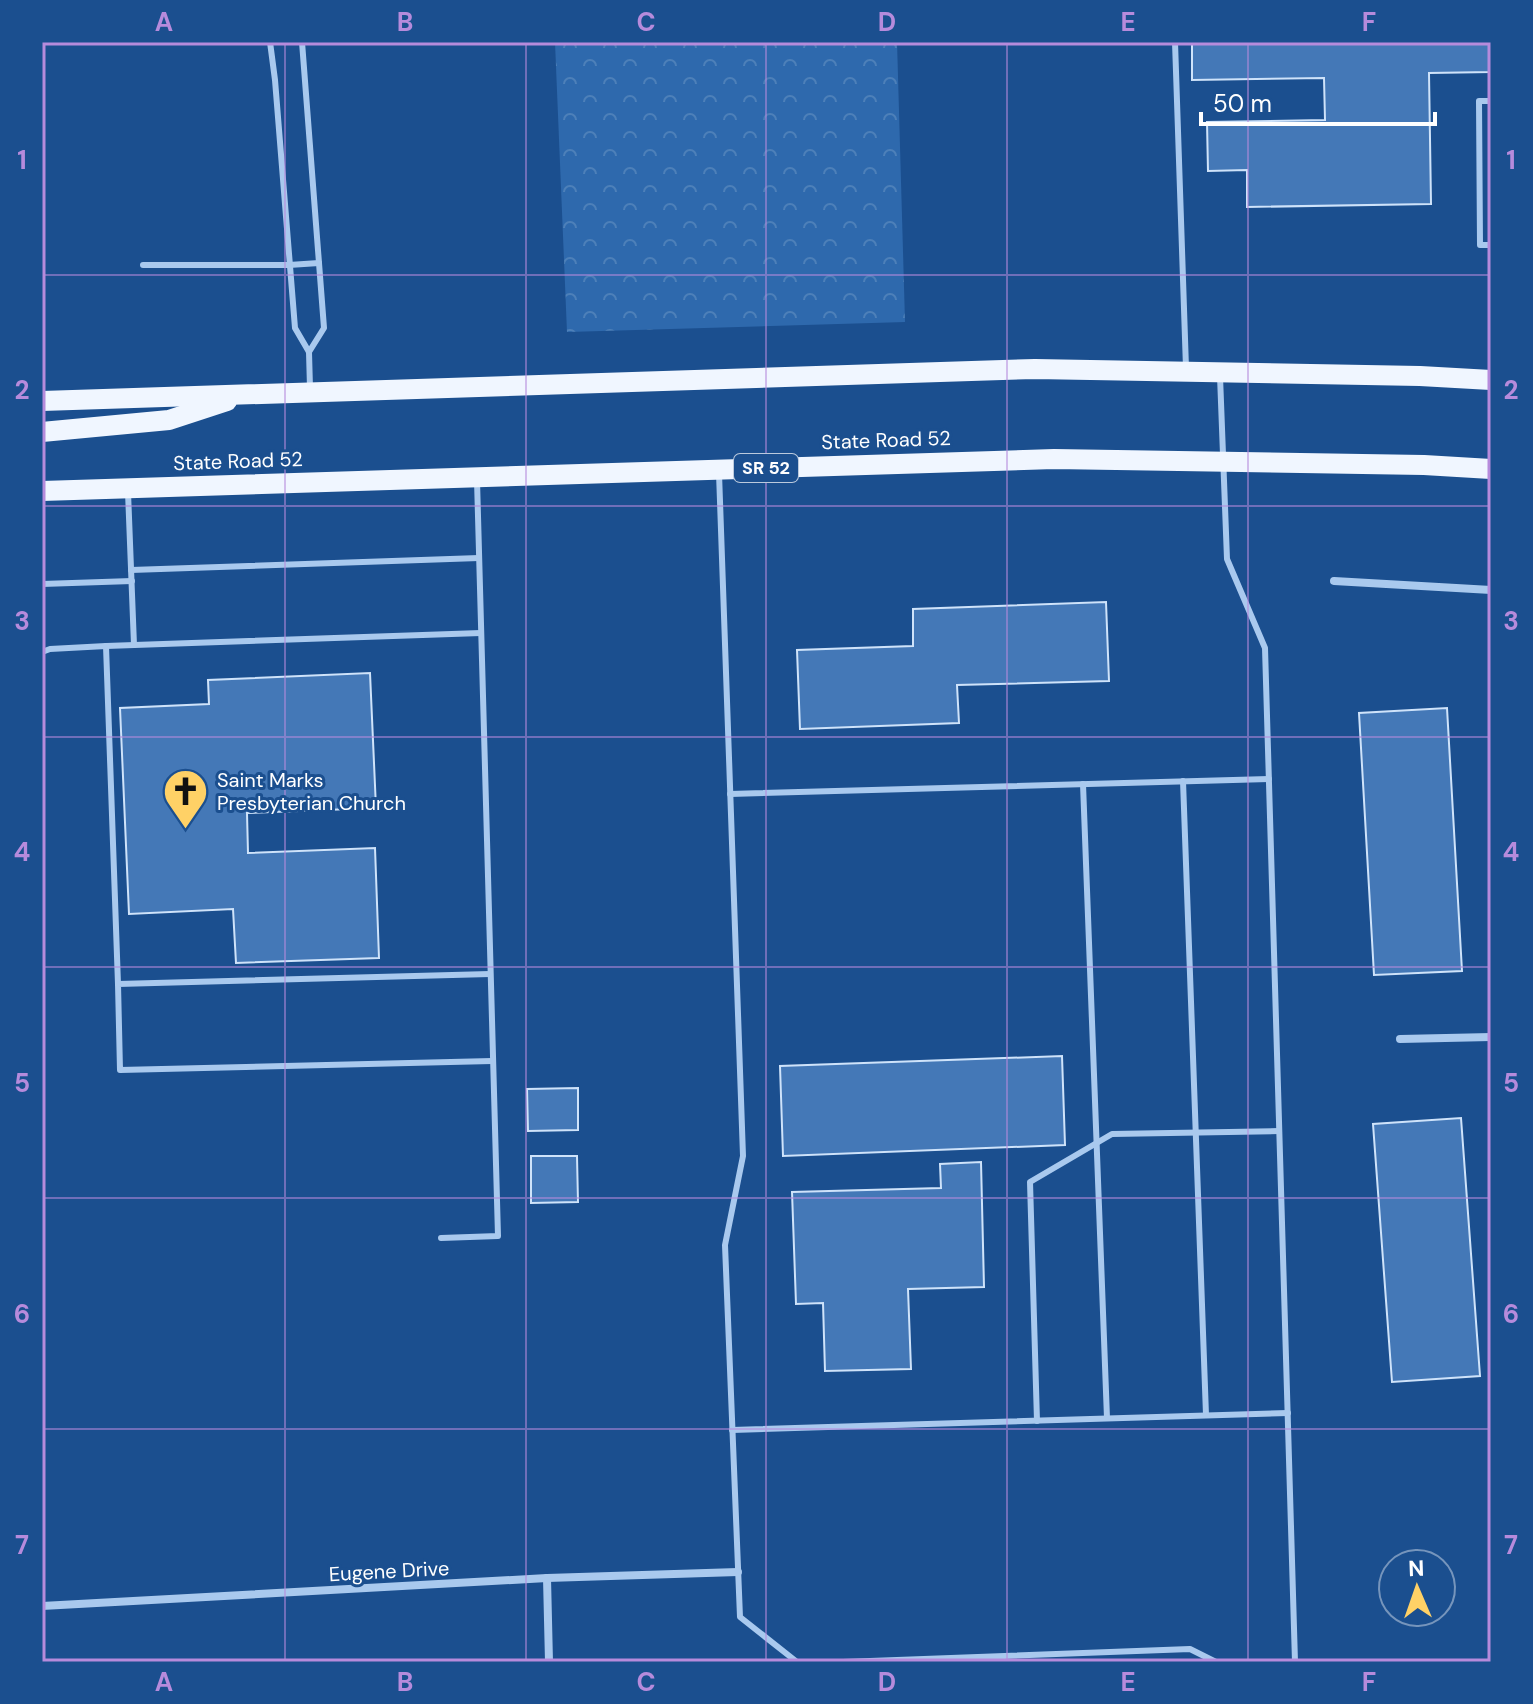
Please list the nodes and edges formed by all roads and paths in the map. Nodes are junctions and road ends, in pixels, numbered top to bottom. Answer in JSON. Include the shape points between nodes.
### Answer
{"nodes":[{"id":1,"x":270,"y":42,"type":"edge"},
{"id":2,"x":302,"y":42,"type":"edge"},
{"id":3,"x":1175,"y":42,"type":"edge"},
{"id":4,"x":1491,"y":101,"type":"edge"},
{"id":5,"x":1491,"y":245,"type":"edge"},
{"id":6,"x":319,"y":263,"type":"junction"},
{"id":7,"x":143,"y":265,"type":"dead end"},
{"id":8,"x":289,"y":265,"type":"junction"},
{"id":9,"x":309,"y":352,"type":"junction"},
{"id":10,"x":1186,"y":372,"type":"junction"},
{"id":11,"x":1220,"y":373,"type":"junction"},
{"id":12,"x":1491,"y":380,"type":"edge"},
{"id":13,"x":311,"y":392,"type":"junction"},
{"id":14,"x":250,"y":394,"type":"junction"},
{"id":15,"x":42,"y":401,"type":"edge"},
{"id":16,"x":42,"y":432,"type":"edge"},
{"id":17,"x":1223,"y":461,"type":"junction"},
{"id":18,"x":1491,"y":469,"type":"edge"},
{"id":19,"x":719,"y":470,"type":"junction"},
{"id":20,"x":477,"y":478,"type":"junction"},
{"id":21,"x":128,"y":489,"type":"junction"},
{"id":22,"x":42,"y":491,"type":"edge"},
{"id":23,"x":479,"y":558,"type":"junction"},
{"id":24,"x":131,"y":570,"type":"junction"},
{"id":25,"x":132,"y":581,"type":"junction"},
{"id":26,"x":1334,"y":581,"type":"dead end"},
{"id":27,"x":42,"y":584,"type":"edge"},
{"id":28,"x":1491,"y":590,"type":"edge"},
{"id":29,"x":481,"y":633,"type":"junction"},
{"id":30,"x":134,"y":645,"type":"junction"},
{"id":31,"x":106,"y":646,"type":"junction"},
{"id":32,"x":42,"y":652,"type":"edge"},
{"id":33,"x":1269,"y":779,"type":"junction"},
{"id":34,"x":1183,"y":781,"type":"junction"},
{"id":35,"x":1083,"y":784,"type":"junction"},
{"id":36,"x":730,"y":794,"type":"junction"},
{"id":37,"x":490,"y":974,"type":"junction"},
{"id":38,"x":118,"y":984,"type":"junction"},
{"id":39,"x":1491,"y":1037,"type":"edge"},
{"id":40,"x":1400,"y":1039,"type":"dead end"},
{"id":41,"x":492,"y":1061,"type":"junction"},
{"id":42,"x":1279,"y":1131,"type":"junction"},
{"id":43,"x":1196,"y":1133,"type":"junction"},
{"id":44,"x":1096,"y":1143,"type":"junction"},
{"id":45,"x":441,"y":1238,"type":"dead end"},
{"id":46,"x":1288,"y":1413,"type":"junction"},
{"id":47,"x":1206,"y":1415,"type":"junction"},
{"id":48,"x":1107,"y":1418,"type":"junction"},
{"id":49,"x":1037,"y":1421,"type":"junction"},
{"id":50,"x":732,"y":1430,"type":"junction"},
{"id":51,"x":738,"y":1572,"type":"junction"},
{"id":52,"x":547,"y":1578,"type":"junction"},
{"id":53,"x":42,"y":1606,"type":"edge"},
{"id":54,"x":549,"y":1662,"type":"edge"},
{"id":55,"x":797,"y":1662,"type":"edge"},
{"id":56,"x":843,"y":1662,"type":"edge"},
{"id":57,"x":1216,"y":1662,"type":"edge"},
{"id":58,"x":1295,"y":1662,"type":"edge"}],
"edges":[{"from":1,"to":8,"type":"lane"},
{"from":2,"to":6,"type":"lane"},
{"from":3,"to":10,"type":"lane"},
{"from":4,"to":5,"type":"lane","via":[[1479,101],[1480,245]]},
{"from":6,"to":8,"type":"lane"},
{"from":6,"to":9,"type":"lane","via":[[324,328]]},
{"from":7,"to":8,"type":"lane"},
{"from":8,"to":9,"type":"lane","via":[[295,328]]},
{"from":9,"to":13,"type":"lane"},
{"from":10,"to":11,"type":"main road"},
{"from":10,"to":13,"type":"main road","via":[[1035,369]]},
{"from":11,"to":12,"type":"main road"},
{"from":11,"to":17,"type":"lane"},
{"from":13,"to":14,"type":"main road"},
{"from":14,"to":15,"type":"main road"},
{"from":14,"to":16,"type":"main road","via":[[169,420]]},
{"from":17,"to":18,"type":"main road","name":"State Road 52","number":"SR 52"},
{"from":17,"to":19,"type":"main road","name":"State Road 52","number":"SR 52","via":[[1054,459]]},
{"from":17,"to":33,"type":"lane","via":[[1227,559],[1265,648]]},
{"from":19,"to":20,"type":"main road","name":"State Road 52","number":"SR 52"},
{"from":19,"to":36,"type":"lane"},
{"from":20,"to":21,"type":"main road","name":"State Road 52","number":"SR 52"},
{"from":20,"to":23,"type":"lane"},
{"from":21,"to":22,"type":"main road","name":"State Road 52","number":"SR 52"},
{"from":21,"to":24,"type":"lane"},
{"from":23,"to":24,"type":"lane"},
{"from":23,"to":29,"type":"lane"},
{"from":24,"to":25,"type":"lane"},
{"from":25,"to":27,"type":"lane"},
{"from":25,"to":30,"type":"lane"},
{"from":26,"to":28,"type":"street"},
{"from":29,"to":30,"type":"lane"},
{"from":29,"to":37,"type":"lane"},
{"from":30,"to":31,"type":"lane"},
{"from":31,"to":32,"type":"lane"},
{"from":31,"to":38,"type":"lane"},
{"from":33,"to":34,"type":"lane"},
{"from":33,"to":42,"type":"lane"},
{"from":34,"to":35,"type":"lane"},
{"from":34,"to":43,"type":"lane"},
{"from":35,"to":36,"type":"lane"},
{"from":35,"to":44,"type":"lane"},
{"from":36,"to":50,"type":"lane","via":[[743,1156],[725,1245]]},
{"from":37,"to":38,"type":"lane"},
{"from":37,"to":41,"type":"lane"},
{"from":38,"to":41,"type":"lane","via":[[120,1070]]},
{"from":39,"to":40,"type":"street"},
{"from":41,"to":45,"type":"lane","via":[[498,1236]]},
{"from":42,"to":43,"type":"lane"},
{"from":42,"to":46,"type":"lane"},
{"from":43,"to":44,"type":"lane","via":[[1112,1134]]},
{"from":43,"to":47,"type":"lane"},
{"from":44,"to":48,"type":"lane"},
{"from":44,"to":49,"type":"lane","via":[[1030,1182]]},
{"from":46,"to":47,"type":"lane"},
{"from":46,"to":58,"type":"lane"},
{"from":47,"to":48,"type":"lane"},
{"from":48,"to":49,"type":"lane"},
{"from":49,"to":50,"type":"lane"},
{"from":50,"to":51,"type":"lane"},
{"from":51,"to":52,"type":"street","name":"Eugene Drive"},
{"from":51,"to":55,"type":"lane","via":[[740,1617]]},
{"from":52,"to":53,"type":"street","name":"Eugene Drive"},
{"from":52,"to":54,"type":"street"},
{"from":56,"to":57,"type":"lane","via":[[1190,1649]]}]}
